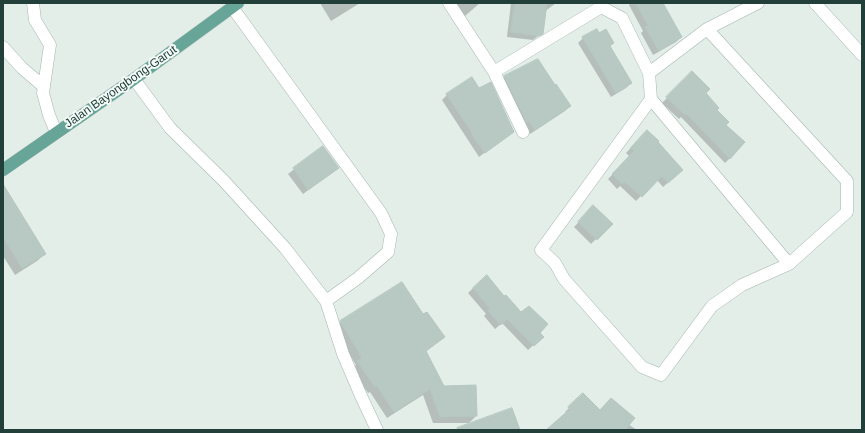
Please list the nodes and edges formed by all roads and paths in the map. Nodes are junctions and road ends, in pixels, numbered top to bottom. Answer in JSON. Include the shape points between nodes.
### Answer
{"nodes":[{"id":1,"x":33,"y":3,"type":"edge"},
{"id":2,"x":449,"y":3,"type":"edge"},
{"id":3,"x":758,"y":3,"type":"edge"},
{"id":4,"x":815,"y":3,"type":"edge"},
{"id":5,"x":235,"y":5,"type":"edge"},
{"id":6,"x":707,"y":29,"type":"junction"},
{"id":7,"x":3,"y":47,"type":"edge"},
{"id":8,"x":862,"y":55,"type":"edge"},
{"id":9,"x":494,"y":72,"type":"junction"},
{"id":10,"x":649,"y":73,"type":"junction"},
{"id":11,"x":134,"y":79,"type":"junction"},
{"id":12,"x":43,"y":86,"type":"junction"},
{"id":13,"x":651,"y":99,"type":"junction"},
{"id":14,"x":56,"y":132,"type":"junction"},
{"id":15,"x":523,"y":132,"type":"dead end"},
{"id":16,"x":3,"y":170,"type":"edge"},
{"id":17,"x":788,"y":264,"type":"junction"},
{"id":18,"x":326,"y":301,"type":"junction"},
{"id":19,"x":377,"y":430,"type":"edge"}],
"edges":[{"from":1,"to":12,"type":"street","via":[[35,20],[50,45]]},
{"from":2,"to":9,"type":"street"},
{"from":3,"to":6,"type":"street"},
{"from":4,"to":8,"type":"street"},
{"from":5,"to":11,"type":"main road","name":"Jalan Bayongbong-Garut"},
{"from":5,"to":18,"type":"street","via":[[381,214],[391,234],[388,252]]},
{"from":6,"to":10,"type":"street"},
{"from":6,"to":17,"type":"street","via":[[847,181],[847,212]]},
{"from":7,"to":12,"type":"street"},
{"from":9,"to":10,"type":"street","via":[[601,7],[622,18]]},
{"from":9,"to":15,"type":"street"},
{"from":10,"to":13,"type":"street"},
{"from":11,"to":14,"type":"main road","name":"Jalan Bayongbong-Garut"},
{"from":11,"to":18,"type":"street","via":[[170,128],[224,181],[284,248]]},
{"from":12,"to":14,"type":"street","via":[[44,102]]},
{"from":13,"to":17,"type":"street"},
{"from":13,"to":17,"type":"street","via":[[541,250],[555,263],[564,279],[642,367],[661,375],[712,306],[742,285]]},
{"from":14,"to":16,"type":"main road","name":"Jalan Bayongbong-Garut"},
{"from":18,"to":19,"type":"street","via":[[343,354]]}]}
